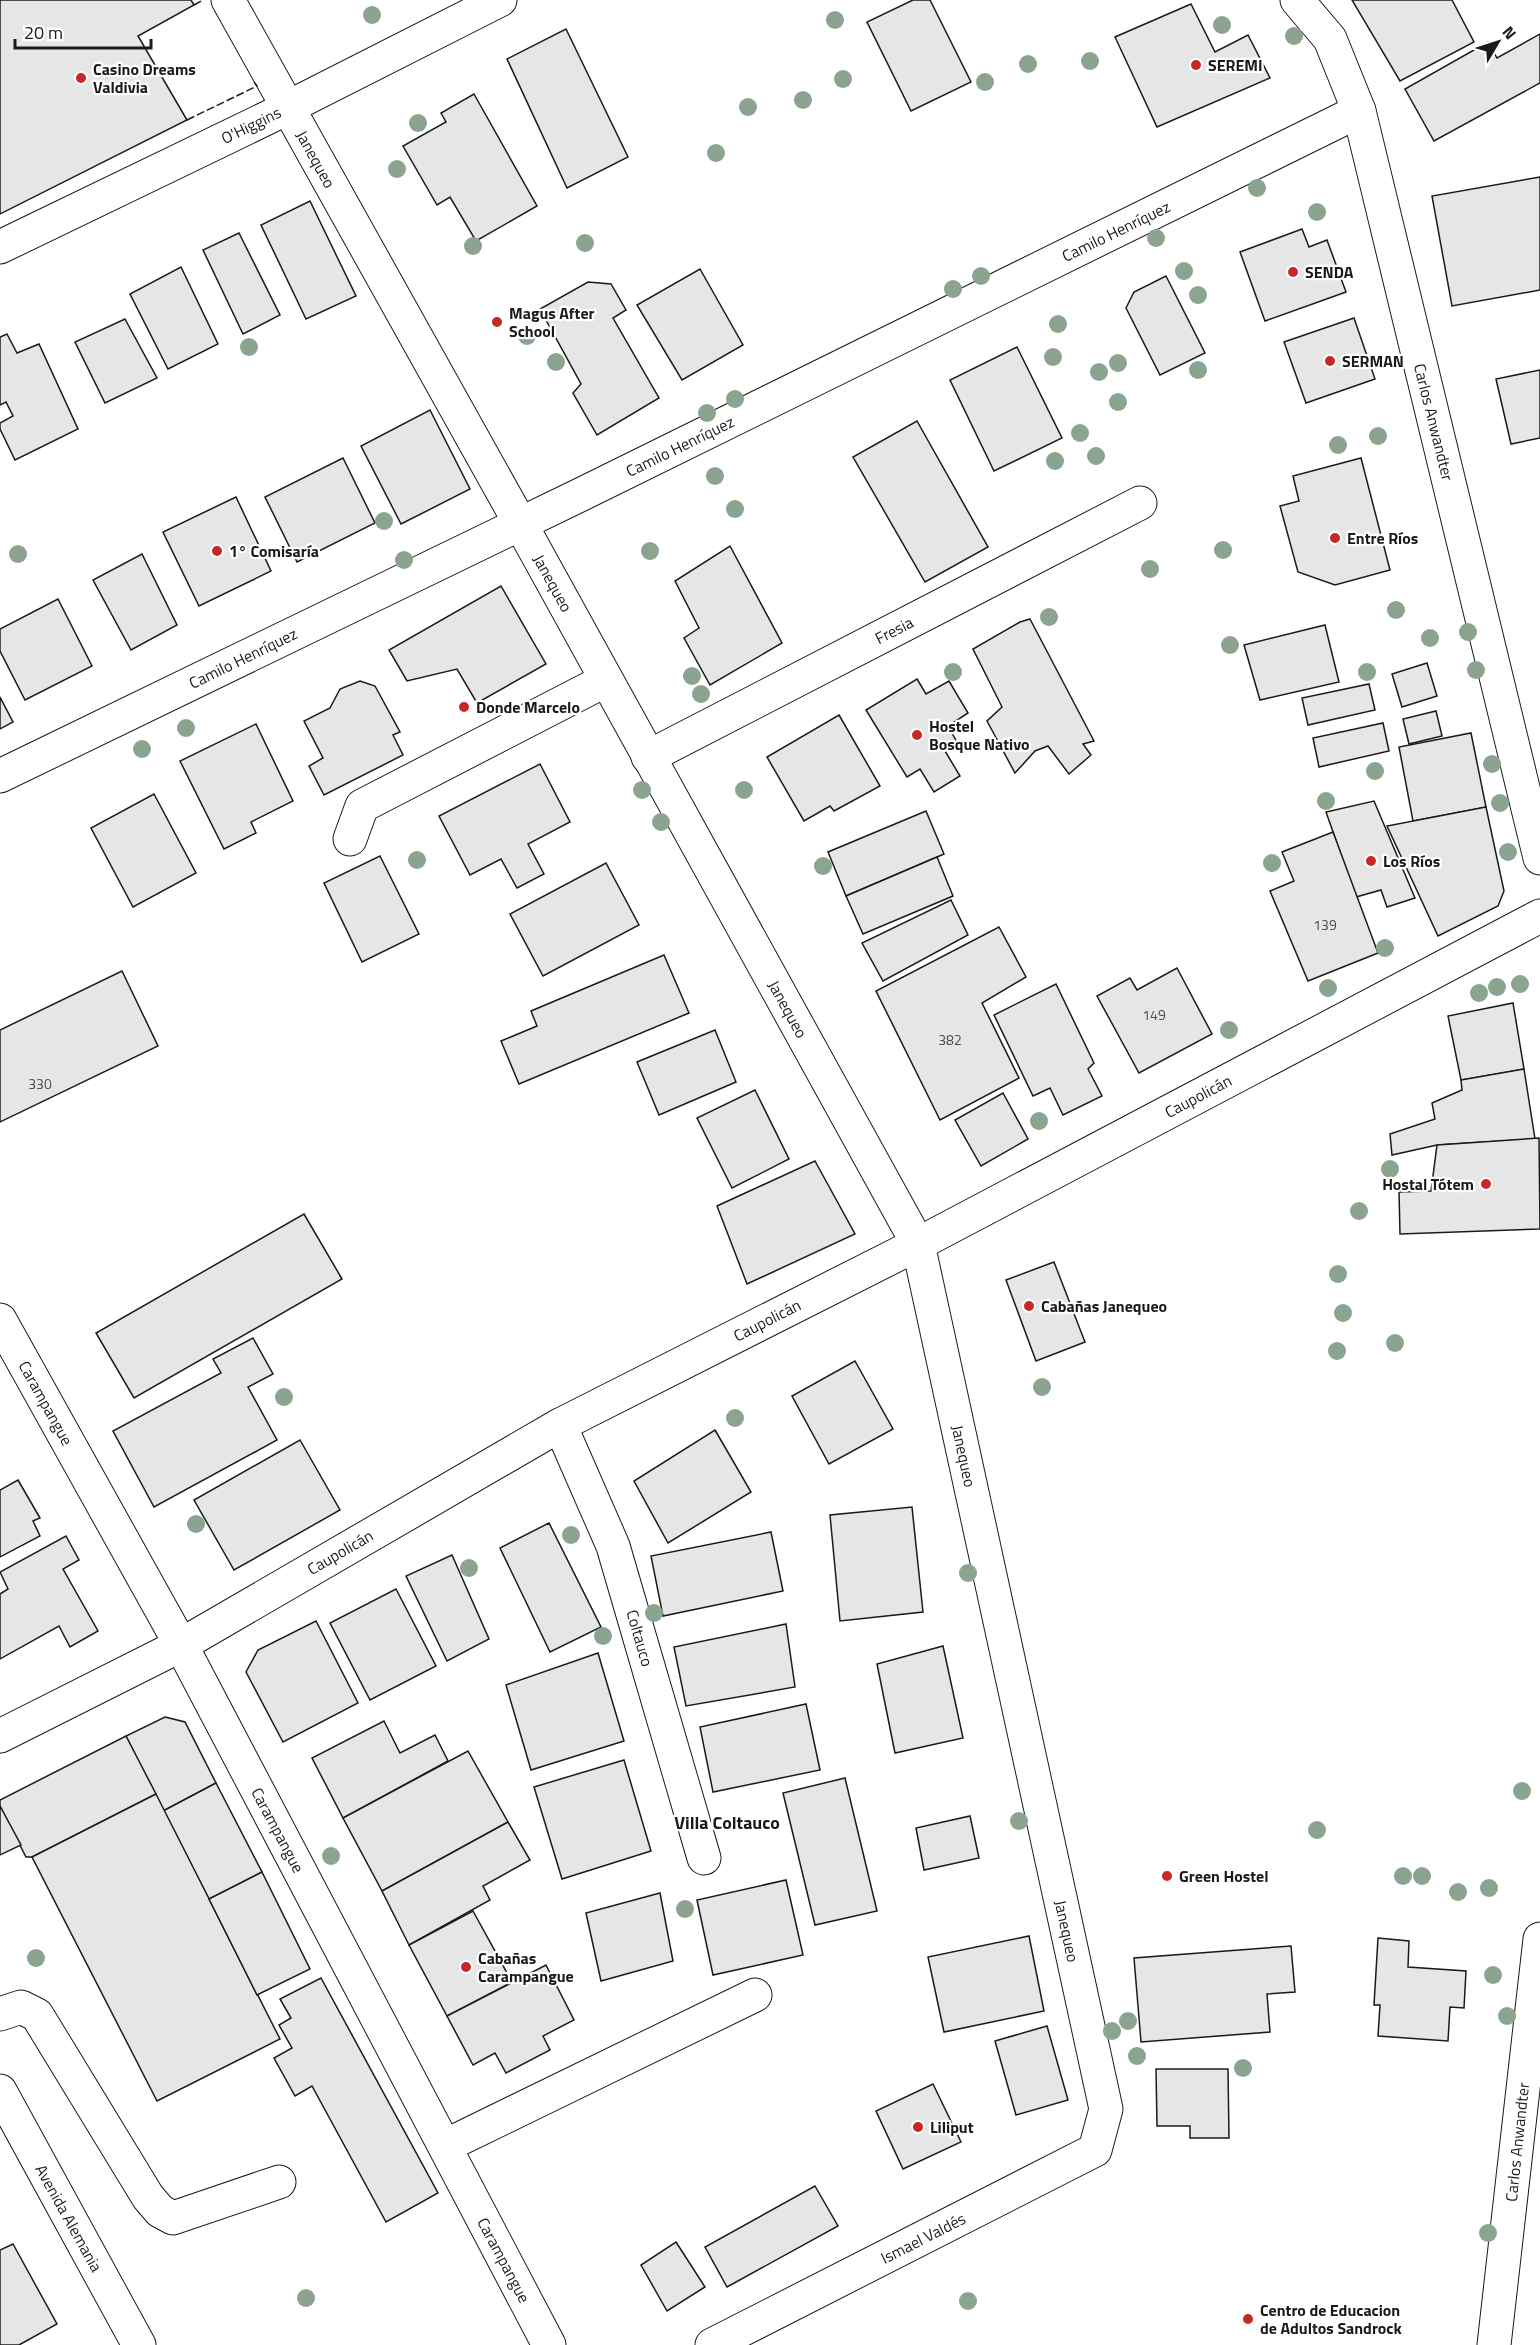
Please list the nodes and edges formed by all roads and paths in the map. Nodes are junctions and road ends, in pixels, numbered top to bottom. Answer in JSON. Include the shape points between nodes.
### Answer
{"nodes":[{"id":1,"x":228,"y":0,"type":"edge"},
{"id":2,"x":500,"y":0,"type":"edge"},
{"id":3,"x":1297,"y":0,"type":"edge"},
{"id":4,"x":286,"y":108,"type":"junction"},
{"id":5,"x":1359,"y":111,"type":"junction"},
{"id":6,"x":0,"y":247,"type":"edge"},
{"id":7,"x":1140,"y":503,"type":"dead end"},
{"id":8,"x":520,"y":523,"type":"junction"},
{"id":9,"x":606,"y":680,"type":"junction"},
{"id":10,"x":648,"y":757,"type":"junction"},
{"id":11,"x":0,"y":776,"type":"edge"},
{"id":12,"x":351,"y":839,"type":"dead end"},
{"id":13,"x":1540,"y":858,"type":"edge"},
{"id":14,"x":1540,"y":916,"type":"edge"},
{"id":15,"x":918,"y":1244,"type":"junction"},
{"id":16,"x":0,"y":1320,"type":"edge"},
{"id":17,"x":560,"y":1425,"type":"junction"},
{"id":18,"x":181,"y":1645,"type":"junction"},
{"id":19,"x":0,"y":1736,"type":"edge"},
{"id":20,"x":704,"y":1858,"type":"dead end"},
{"id":21,"x":1539,"y":1955,"type":"edge"},
{"id":22,"x":755,"y":1995,"type":"dead end"},
{"id":23,"x":0,"y":2014,"type":"edge"},
{"id":24,"x":0,"y":2091,"type":"edge"},
{"id":25,"x":1106,"y":2109,"type":"joint"},
{"id":26,"x":445,"y":2146,"type":"junction"},
{"id":27,"x":279,"y":2182,"type":"dead end"},
{"id":28,"x":139,"y":2345,"type":"edge"},
{"id":29,"x":549,"y":2345,"type":"edge"},
{"id":30,"x":712,"y":2345,"type":"edge"},
{"id":31,"x":1494,"y":2345,"type":"edge"}],
"edges":[{"from":1,"to":4,"type":"street","name":"Janequeo"},
{"from":2,"to":4,"type":"street","name":"O'Higgins"},
{"from":3,"to":5,"type":"street","name":"Carlos Anwandter","via":[[1330,39]]},
{"from":4,"to":6,"type":"street","name":"O'Higgins"},
{"from":4,"to":8,"type":"street","name":"Janequeo"},
{"from":5,"to":8,"type":"street","name":"Camilo Henríquez"},
{"from":5,"to":13,"type":"street","name":"Carlos Anwandter"},
{"from":7,"to":10,"type":"street","name":"Fresia"},
{"from":8,"to":9,"type":"street","name":"Janequeo"},
{"from":8,"to":11,"type":"street","name":"Camilo Henríquez"},
{"from":9,"to":10,"type":"street","name":"Janequeo"},
{"from":9,"to":12,"type":"street","via":[[362,806]]},
{"from":10,"to":15,"type":"street","name":"Janequeo"},
{"from":14,"to":15,"type":"street","name":"Caupolicán"},
{"from":15,"to":17,"type":"street","name":"Caupolicán"},
{"from":15,"to":25,"type":"street","name":"Janequeo"},
{"from":16,"to":18,"type":"street","name":"Carampangue"},
{"from":17,"to":18,"type":"street","name":"Caupolicán"},
{"from":17,"to":20,"type":"street","name":"Coltauco","via":[[613,1546]]},
{"from":18,"to":19,"type":"street","name":"Caupolicán"},
{"from":18,"to":26,"type":"street","name":"Carampangue"},
{"from":21,"to":31,"type":"street","name":"Carlos Anwandter"},
{"from":22,"to":26,"type":"street"},
{"from":23,"to":27,"type":"street","via":[[21,2007],[37,2014],[160,2211],[173,2218]]},
{"from":24,"to":28,"type":"street","name":"Avenida Alemania"},
{"from":25,"to":30,"type":"street","name":"Ismael Valdés","via":[[1095,2150]]},
{"from":26,"to":29,"type":"street","name":"Carampangue"}]}
